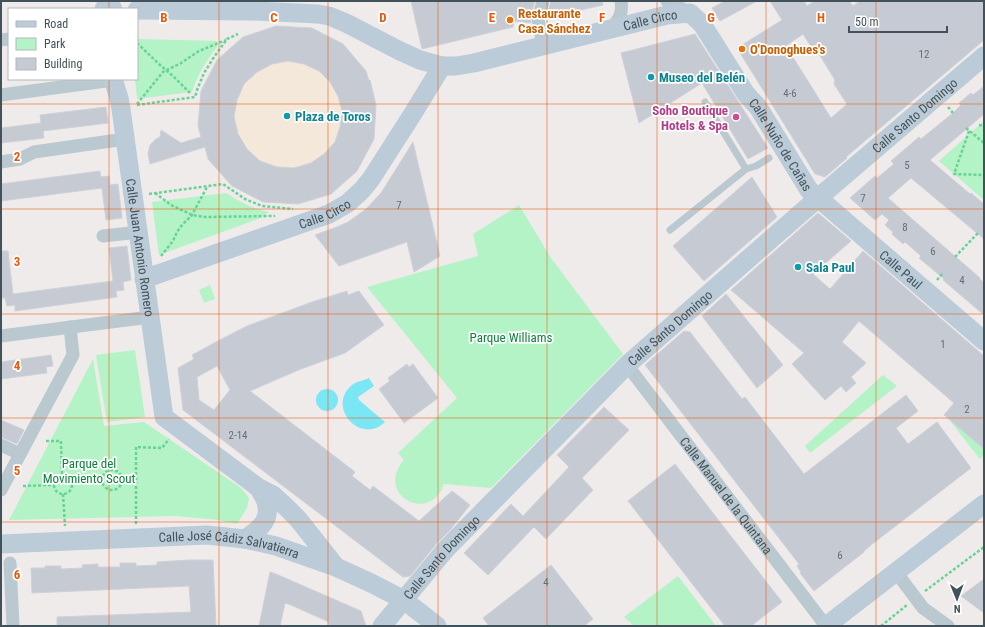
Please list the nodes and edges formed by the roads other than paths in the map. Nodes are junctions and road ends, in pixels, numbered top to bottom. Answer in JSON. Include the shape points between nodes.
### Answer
{"nodes":[{"id":1,"x":543,"y":1,"type":"edge"},
{"id":2,"x":621,"y":1,"type":"edge"},
{"id":3,"x":667,"y":1,"type":"edge"},
{"id":4,"x":138,"y":10,"type":"edge"},
{"id":5,"x":690,"y":13,"type":"junction"},
{"id":6,"x":611,"y":29,"type":"junction"},
{"id":7,"x":544,"y":46,"type":"junction"},
{"id":8,"x":984,"y":56,"type":"edge"},
{"id":9,"x":442,"y":66,"type":"junction"},
{"id":10,"x":113,"y":80,"type":"edge"},
{"id":11,"x":1,"y":95,"type":"edge"},
{"id":12,"x":705,"y":102,"type":"dead end"},
{"id":13,"x":125,"y":139,"type":"junction"},
{"id":14,"x":769,"y":158,"type":"dead end"},
{"id":15,"x":1,"y":162,"type":"edge"},
{"id":16,"x":746,"y":170,"type":"junction"},
{"id":17,"x":818,"y":198,"type":"junction"},
{"id":18,"x":670,"y":230,"type":"dead end"},
{"id":19,"x":130,"y":233,"type":"dead end"},
{"id":20,"x":103,"y":236,"type":"dead end"},
{"id":21,"x":144,"y":279,"type":"junction"},
{"id":22,"x":150,"y":316,"type":"junction"},
{"id":23,"x":70,"y":327,"type":"junction"},
{"id":24,"x":1,"y":336,"type":"edge"},
{"id":25,"x":984,"y":341,"type":"edge"},
{"id":26,"x":627,"y":365,"type":"junction"},
{"id":27,"x":1,"y":445,"type":"edge"},
{"id":28,"x":20,"y":454,"type":"junction"},
{"id":29,"x":258,"y":488,"type":"junction"},
{"id":30,"x":1,"y":490,"type":"edge"},
{"id":31,"x":984,"y":504,"type":"edge"},
{"id":32,"x":266,"y":519,"type":"junction"},
{"id":33,"x":245,"y":539,"type":"junction"},
{"id":34,"x":1,"y":544,"type":"edge"},
{"id":35,"x":276,"y":546,"type":"junction"},
{"id":36,"x":10,"y":563,"type":"dead end"},
{"id":37,"x":336,"y":567,"type":"junction"},
{"id":38,"x":896,"y":572,"type":"junction"},
{"id":39,"x":404,"y":600,"type":"junction"},
{"id":40,"x":13,"y":626,"type":"edge"},
{"id":41,"x":382,"y":626,"type":"edge"},
{"id":42,"x":438,"y":626,"type":"edge"},
{"id":43,"x":826,"y":626,"type":"edge"},
{"id":44,"x":948,"y":626,"type":"edge"}],
"edges":[{"from":1,"to":7,"type":"street","via":[[538,19]]},
{"from":2,"to":6,"type":"street","name":"Calle Circo","via":[[622,12]]},
{"from":3,"to":5,"type":"street"},
{"from":4,"to":9,"type":"street","name":"Calle Circo","via":[[252,11],[329,16],[420,60]]},
{"from":5,"to":6,"type":"street","name":"Calle Circo","via":[[667,15]]},
{"from":5,"to":17,"type":"street","name":"Calle Nuño de Cañas","via":[[702,24],[809,190]]},
{"from":6,"to":7,"type":"street","name":"Calle Circo"},
{"from":7,"to":9,"type":"street","name":"Calle Circo","via":[[474,63]]},
{"from":8,"to":17,"type":"street","name":"Calle Santo Domingo"},
{"from":9,"to":21,"type":"street","name":"Calle Circo","via":[[371,180],[348,203],[329,214]]},
{"from":10,"to":11,"type":"street"},
{"from":10,"to":13,"type":"street","name":"Calle Juan Antonio Romero","via":[[119,98]]},
{"from":12,"to":16,"type":"lane"},
{"from":13,"to":15,"type":"street","via":[[34,152],[20,159]]},
{"from":13,"to":21,"type":"street","name":"Calle Juan Antonio Romero"},
{"from":14,"to":16,"type":"lane"},
{"from":16,"to":18,"type":"lane"},
{"from":17,"to":25,"type":"street","name":"Calle Paul","via":[[862,240]]},
{"from":17,"to":26,"type":"street","name":"Calle Santo Domingo"},
{"from":19,"to":20,"type":"street"},
{"from":21,"to":22,"type":"street","name":"Calle Juan Antonio Romero"},
{"from":22,"to":23,"type":"street"},
{"from":22,"to":29,"type":"street","name":"Calle Juan Antonio Romero","via":[[171,422]]},
{"from":23,"to":24,"type":"street"},
{"from":23,"to":28,"type":"street","via":[[73,355]]},
{"from":26,"to":39,"type":"street","name":"Calle Santo Domingo","via":[[446,549]]},
{"from":26,"to":43,"type":"street","name":"Calle Manuel de la Quintana"},
{"from":27,"to":28,"type":"street"},
{"from":28,"to":30,"type":"street"},
{"from":29,"to":32,"type":"street","via":[[265,500]]},
{"from":29,"to":37,"type":"street","via":[[272,495],[298,519]]},
{"from":31,"to":38,"type":"street"},
{"from":32,"to":33,"type":"street","via":[[257,531]]},
{"from":32,"to":35,"type":"street","via":[[269,533]]},
{"from":33,"to":34,"type":"street","name":"Calle José Cádiz Salvatierra","via":[[207,535]]},
{"from":33,"to":35,"type":"street","name":"Calle José Cádiz Salvatierra"},
{"from":35,"to":37,"type":"street","name":"Calle José Cádiz Salvatierra"},
{"from":36,"to":40,"type":"street"},
{"from":37,"to":39,"type":"street","name":"Calle José Cádiz Salvatierra"},
{"from":38,"to":43,"type":"street"},
{"from":38,"to":44,"type":"street","via":[[923,608]]},
{"from":39,"to":41,"type":"street","name":"Calle Santo Domingo"},
{"from":39,"to":42,"type":"street","name":"Calle José Cádiz Salvatierra"}]}
